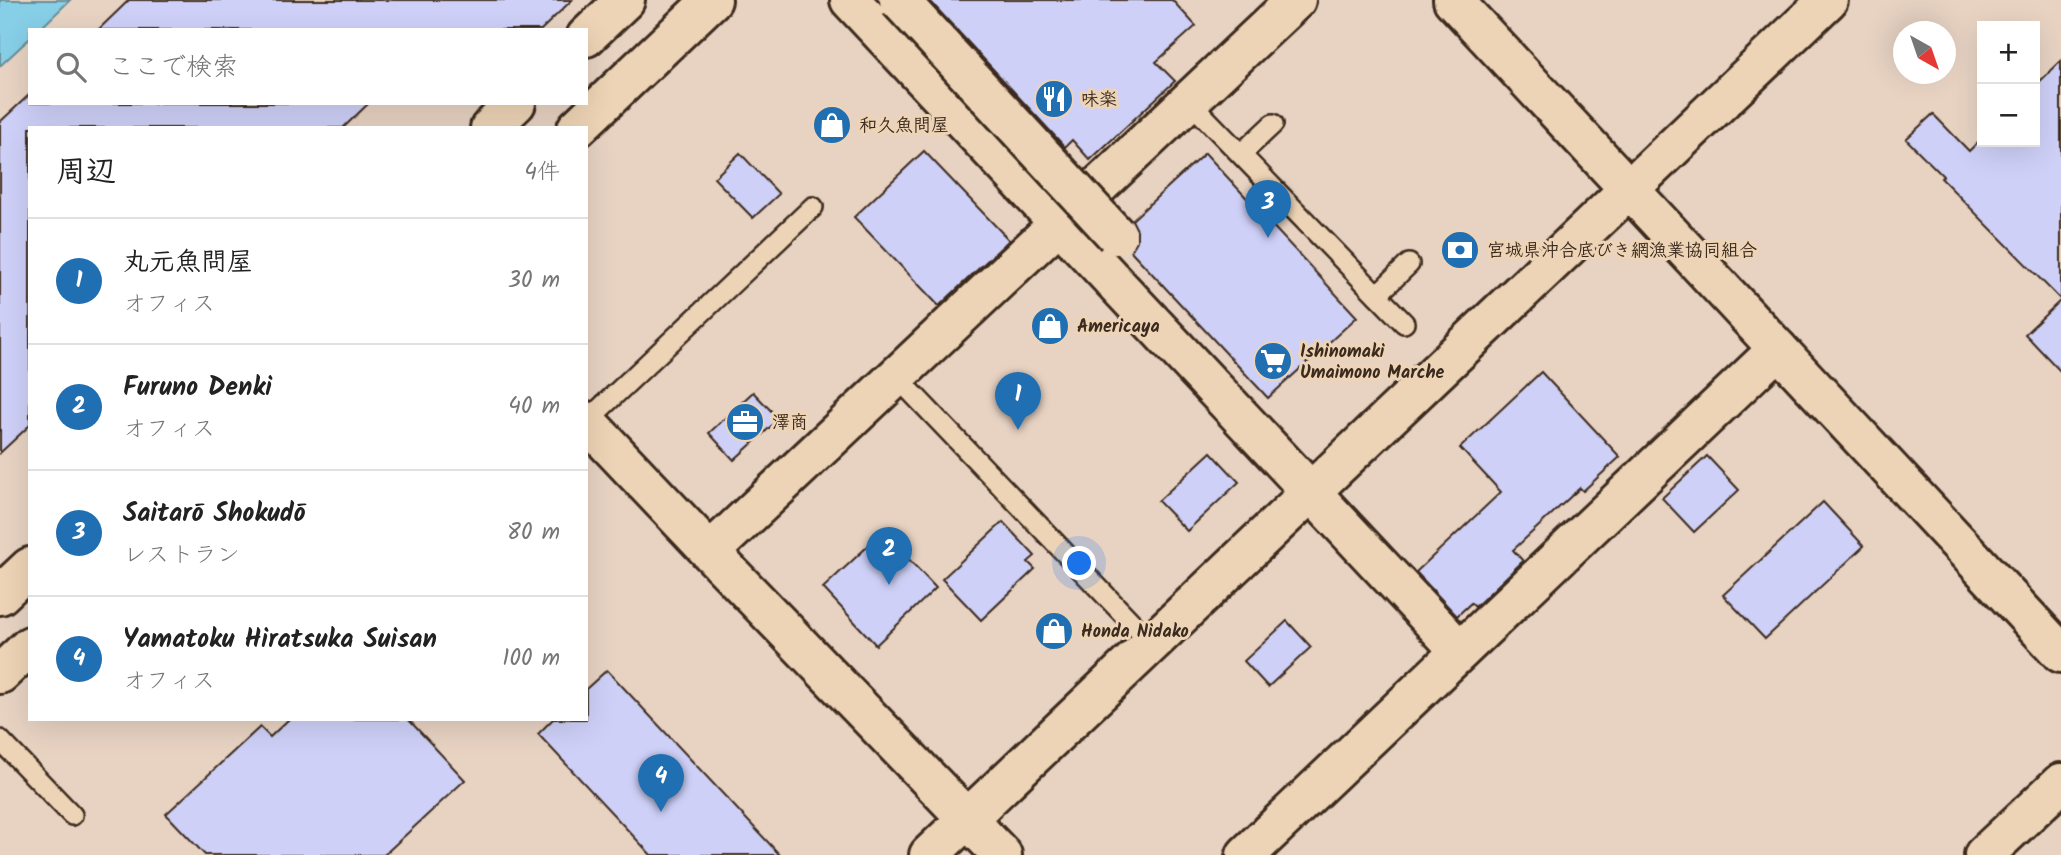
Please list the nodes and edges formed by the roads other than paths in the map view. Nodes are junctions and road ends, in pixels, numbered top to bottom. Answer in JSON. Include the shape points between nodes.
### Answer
{"nodes":[{"id":1,"x":625,"y":0,"type":"edge"},
{"id":2,"x":712,"y":0,"type":"edge"},
{"id":3,"x":850,"y":0,"type":"edge"},
{"id":4,"x":871,"y":0,"type":"edge"},
{"id":5,"x":881,"y":0,"type":"edge"},
{"id":6,"x":899,"y":0,"type":"edge"},
{"id":7,"x":1296,"y":0,"type":"edge"},
{"id":8,"x":1453,"y":0,"type":"edge"},
{"id":9,"x":1828,"y":0,"type":"edge"},
{"id":10,"x":588,"y":35,"type":"edge"},
{"id":11,"x":1189,"y":101,"type":"junction"},
{"id":12,"x":514,"y":105,"type":"edge"},
{"id":13,"x":1273,"y":124,"type":"dead end"},
{"id":14,"x":492,"y":126,"type":"edge"},
{"id":15,"x":579,"y":126,"type":"edge"},
{"id":16,"x":1241,"y":154,"type":"junction"},
{"id":17,"x":1629,"y":189,"type":"junction"},
{"id":18,"x":813,"y":208,"type":"dead end"},
{"id":19,"x":1060,"y":223,"type":"junction"},
{"id":20,"x":1116,"y":235,"type":"dead end"},
{"id":21,"x":1409,"y":264,"type":"dead end"},
{"id":22,"x":1377,"y":295,"type":"junction"},
{"id":23,"x":1404,"y":323,"type":"dead end"},
{"id":24,"x":1778,"y":349,"type":"junction"},
{"id":25,"x":897,"y":377,"type":"junction"},
{"id":26,"x":588,"y":419,"type":"edge"},
{"id":27,"x":588,"y":423,"type":"edge"},
{"id":28,"x":1311,"y":492,"type":"junction"},
{"id":29,"x":710,"y":552,"type":"junction"},
{"id":30,"x":28,"y":568,"type":"edge"},
{"id":31,"x":0,"y":595,"type":"edge"},
{"id":32,"x":1152,"y":643,"type":"junction"},
{"id":33,"x":28,"y":648,"type":"edge"},
{"id":34,"x":1460,"y":652,"type":"junction"},
{"id":35,"x":2061,"y":653,"type":"edge"},
{"id":36,"x":0,"y":674,"type":"edge"},
{"id":37,"x":0,"y":740,"type":"edge"},
{"id":38,"x":2061,"y":783,"type":"edge"},
{"id":39,"x":72,"y":816,"type":"dead end"},
{"id":40,"x":967,"y":819,"type":"junction"},
{"id":41,"x":929,"y":855,"type":"edge"},
{"id":42,"x":1002,"y":855,"type":"edge"},
{"id":43,"x":1245,"y":855,"type":"edge"},
{"id":44,"x":1984,"y":855,"type":"edge"}],
"edges":[{"from":1,"to":10,"type":"street"},
{"from":2,"to":15,"type":"street"},
{"from":3,"to":19,"type":"street"},
{"from":4,"to":5,"type":"street","via":[[876,5]]},
{"from":6,"to":20,"type":"street","bridge":true},
{"from":7,"to":11,"type":"street"},
{"from":8,"to":17,"type":"street"},
{"from":9,"to":17,"type":"street"},
{"from":11,"to":16,"type":"lane"},
{"from":11,"to":19,"type":"street"},
{"from":12,"to":14,"type":"street"},
{"from":13,"to":16,"type":"lane"},
{"from":16,"to":22,"type":"lane"},
{"from":17,"to":24,"type":"street"},
{"from":17,"to":28,"type":"street"},
{"from":18,"to":26,"type":"lane"},
{"from":19,"to":25,"type":"street"},
{"from":19,"to":28,"type":"street"},
{"from":21,"to":22,"type":"lane"},
{"from":22,"to":23,"type":"lane"},
{"from":24,"to":34,"type":"street"},
{"from":24,"to":35,"type":"street"},
{"from":25,"to":29,"type":"street"},
{"from":25,"to":32,"type":"lane"},
{"from":27,"to":29,"type":"street"},
{"from":28,"to":32,"type":"street"},
{"from":28,"to":34,"type":"street"},
{"from":29,"to":40,"type":"street"},
{"from":30,"to":31,"type":"street"},
{"from":32,"to":40,"type":"street"},
{"from":33,"to":36,"type":"street"},
{"from":34,"to":43,"type":"street"},
{"from":37,"to":39,"type":"lane"},
{"from":38,"to":44,"type":"street"},
{"from":40,"to":41,"type":"street"},
{"from":40,"to":42,"type":"street"}]}
